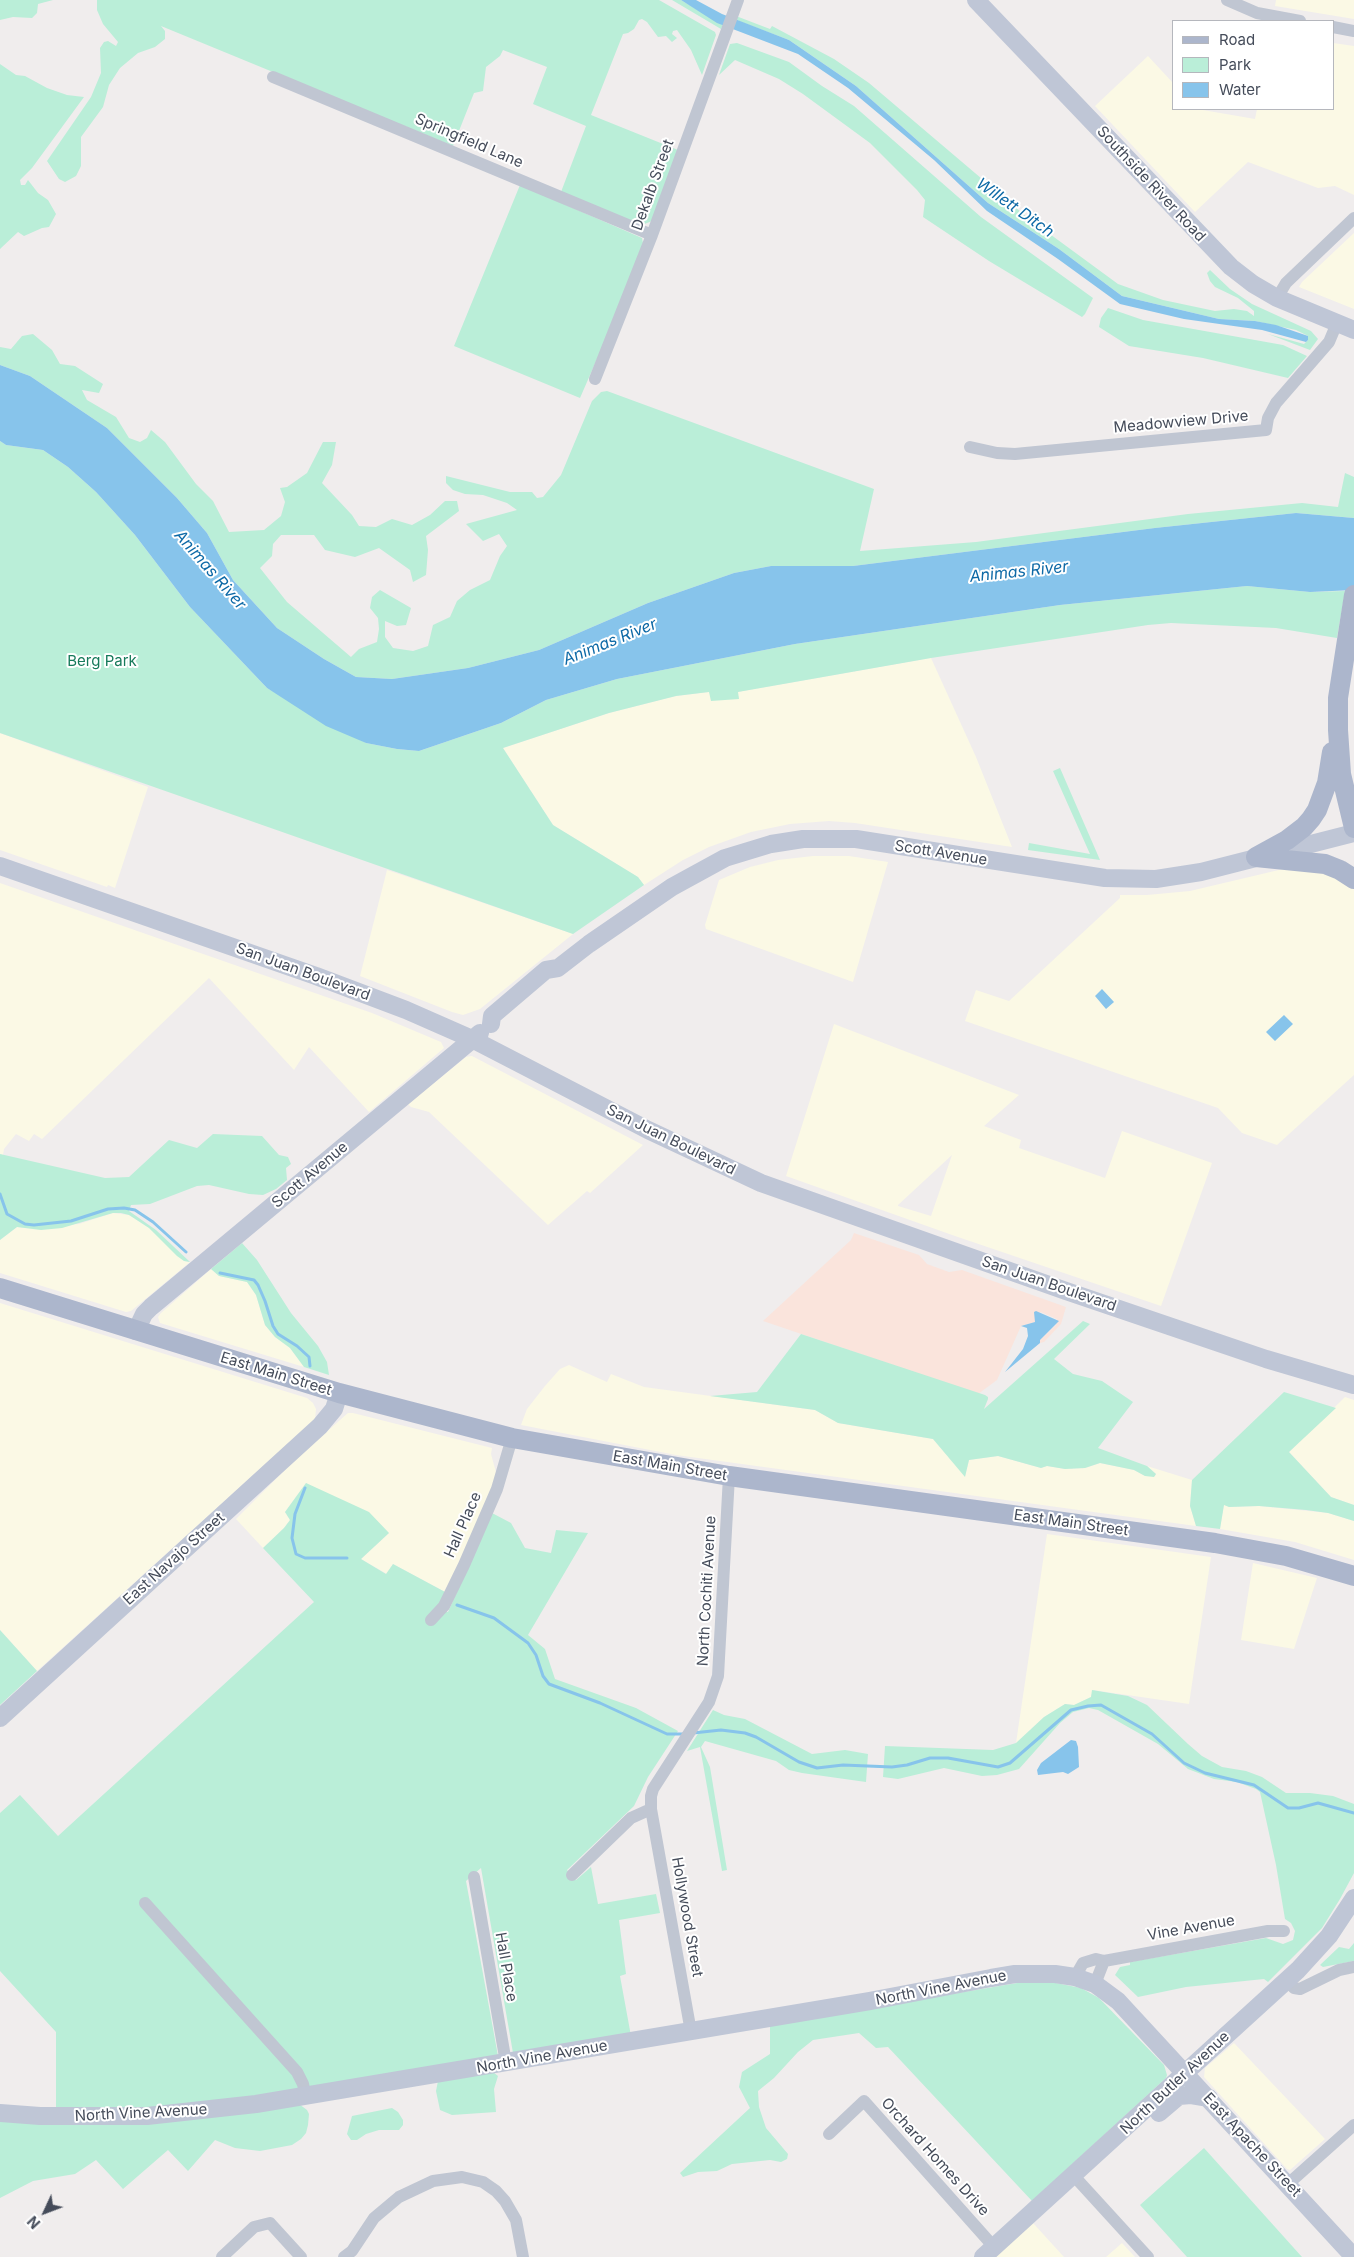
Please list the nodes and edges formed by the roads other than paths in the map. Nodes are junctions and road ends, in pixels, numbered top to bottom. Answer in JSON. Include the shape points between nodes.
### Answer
{"nodes":[{"id":1,"x":1227,"y":0,"type":"edge"},
{"id":2,"x":982,"y":2,"type":"edge"},
{"id":3,"x":735,"y":6,"type":"edge"},
{"id":4,"x":1295,"y":20,"type":"edge"},
{"id":5,"x":1334,"y":27,"type":"edge"},
{"id":6,"x":1354,"y":30,"type":"edge"},
{"id":7,"x":273,"y":77,"type":"dead end"},
{"id":8,"x":1354,"y":218,"type":"edge"},
{"id":9,"x":652,"y":235,"type":"junction"},
{"id":10,"x":1277,"y":298,"type":"junction"},
{"id":11,"x":1337,"y":323,"type":"junction"},
{"id":12,"x":1354,"y":330,"type":"edge"},
{"id":13,"x":595,"y":379,"type":"dead end"},
{"id":14,"x":970,"y":447,"type":"dead end"},
{"id":15,"x":1354,"y":595,"type":"edge"},
{"id":16,"x":1338,"y":698,"type":"junction"},
{"id":17,"x":1354,"y":828,"type":"edge"},
{"id":18,"x":1354,"y":833,"type":"edge"},
{"id":19,"x":1256,"y":857,"type":"junction"},
{"id":20,"x":0,"y":866,"type":"edge"},
{"id":21,"x":1354,"y":879,"type":"edge"},
{"id":22,"x":472,"y":1039,"type":"junction"},
{"id":23,"x":0,"y":1288,"type":"edge"},
{"id":24,"x":136,"y":1331,"type":"junction"},
{"id":25,"x":1354,"y":1385,"type":"edge"},
{"id":26,"x":339,"y":1394,"type":"junction"},
{"id":27,"x":512,"y":1438,"type":"junction"},
{"id":28,"x":729,"y":1476,"type":"junction"},
{"id":29,"x":1354,"y":1576,"type":"edge"},
{"id":30,"x":431,"y":1620,"type":"dead end"},
{"id":31,"x":0,"y":1718,"type":"edge"},
{"id":32,"x":651,"y":1809,"type":"junction"},
{"id":33,"x":572,"y":1875,"type":"dead end"},
{"id":34,"x":474,"y":1877,"type":"dead end"},
{"id":35,"x":1354,"y":1898,"type":"edge"},
{"id":36,"x":145,"y":1903,"type":"dead end"},
{"id":37,"x":1284,"y":1931,"type":"dead end"},
{"id":38,"x":1104,"y":1961,"type":"junction"},
{"id":39,"x":1354,"y":1967,"type":"edge"},
{"id":40,"x":1083,"y":1980,"type":"junction"},
{"id":41,"x":1287,"y":1980,"type":"junction"},
{"id":42,"x":691,"y":2032,"type":"junction"},
{"id":43,"x":506,"y":2063,"type":"junction"},
{"id":44,"x":1185,"y":2072,"type":"junction"},
{"id":45,"x":306,"y":2098,"type":"junction"},
{"id":46,"x":1209,"y":2098,"type":"junction"},
{"id":47,"x":0,"y":2113,"type":"edge"},
{"id":48,"x":1354,"y":2125,"type":"edge"},
{"id":49,"x":1124,"y":2131,"type":"junction"},
{"id":50,"x":829,"y":2134,"type":"dead end"},
{"id":51,"x":1074,"y":2176,"type":"junction"},
{"id":52,"x":1288,"y":2184,"type":"junction"},
{"id":53,"x":988,"y":2252,"type":"edge"},
{"id":54,"x":222,"y":2257,"type":"edge"},
{"id":55,"x":301,"y":2257,"type":"edge"},
{"id":56,"x":344,"y":2257,"type":"edge"},
{"id":57,"x":523,"y":2257,"type":"edge"},
{"id":58,"x":1148,"y":2257,"type":"edge"},
{"id":59,"x":1354,"y":2257,"type":"edge"}],
"edges":[{"from":1,"to":4,"type":"street","via":[[1257,12]]},
{"from":2,"to":10,"type":"main road","name":"Southside River Road","via":[[1215,252],[1253,284]]},
{"from":3,"to":9,"type":"street","name":"Dekalb Street"},
{"from":5,"to":6,"type":"street"},
{"from":7,"to":9,"type":"street","name":"Springfield Lane"},
{"from":8,"to":10,"type":"street","via":[[1286,283]]},
{"from":9,"to":13,"type":"street","name":"Dekalb Street"},
{"from":10,"to":11,"type":"main road","name":"Southside River Road"},
{"from":11,"to":12,"type":"main road","name":"Southside River Road"},
{"from":11,"to":14,"type":"street","name":"Meadowview Drive","via":[[1329,342],[1276,403],[1266,430],[1015,454]]},
{"from":15,"to":16,"type":"main road"},
{"from":16,"to":17,"type":"main road","via":[[1341,774]]},
{"from":16,"to":19,"type":"main road","via":[[1328,783],[1317,810],[1296,834]]},
{"from":18,"to":19,"type":"main road","name":"Scott Avenue"},
{"from":19,"to":21,"type":"main road","via":[[1325,864]]},
{"from":19,"to":22,"type":"main road","name":"Scott Avenue","via":[[1165,878],[1105,878],[856,840],[788,841],[740,852],[698,871],[638,909],[558,968],[553,980],[500,1024],[491,1024]]},
{"from":20,"to":22,"type":"main road","name":"San Juan Boulevard","via":[[366,994]]},
{"from":22,"to":24,"type":"main road","name":"Scott Avenue","via":[[150,1307]]},
{"from":22,"to":25,"type":"main road","name":"San Juan Boulevard","via":[[648,1130],[761,1183],[1066,1291],[1266,1359]]},
{"from":23,"to":24,"type":"main road","name":"East Main Street"},
{"from":24,"to":26,"type":"main road","name":"East Main Street"},
{"from":26,"to":27,"type":"main road","name":"East Main Street"},
{"from":26,"to":31,"type":"main road","name":"East Navajo Street","via":[[334,1409],[320,1426]]},
{"from":27,"to":28,"type":"main road","name":"East Main Street"},
{"from":27,"to":30,"type":"street","name":"Hall Place","via":[[497,1489],[464,1565],[444,1606]]},
{"from":28,"to":29,"type":"main road","name":"East Main Street","via":[[1215,1543],[1286,1556]]},
{"from":28,"to":32,"type":"street","name":"North Cochiti Avenue","via":[[718,1676],[709,1702],[653,1790]]},
{"from":32,"to":33,"type":"street","via":[[631,1818]]},
{"from":32,"to":42,"type":"street","name":"Hollywood Street"},
{"from":34,"to":43,"type":"street","name":"Hall Place"},
{"from":35,"to":41,"type":"main road","name":"North Butler Avenue","via":[[1329,1936]]},
{"from":36,"to":45,"type":"street","via":[[297,2072]]},
{"from":37,"to":38,"type":"street","name":"Vine Avenue","via":[[1268,1931]]},
{"from":38,"to":40,"type":"street"},
{"from":38,"to":40,"type":"street","name":"Vine Avenue","via":[[1096,1959],[1083,1963]]},
{"from":39,"to":41,"type":"street","via":[[1339,1970],[1300,1989],[1294,1988]]},
{"from":40,"to":42,"type":"main road","name":"North Vine Avenue","via":[[1055,1974],[1007,1976]]},
{"from":40,"to":44,"type":"main road","name":"East Apache Street","via":[[1118,2001]]},
{"from":41,"to":44,"type":"main road","name":"North Butler Avenue"},
{"from":42,"to":43,"type":"main road","name":"North Vine Avenue"},
{"from":43,"to":45,"type":"main road","name":"North Vine Avenue"},
{"from":44,"to":46,"type":"main road","name":"East Apache Street"},
{"from":44,"to":49,"type":"main road","name":"North Butler Avenue"},
{"from":45,"to":47,"type":"main road","name":"North Vine Avenue","via":[[147,2116]]},
{"from":46,"to":49,"type":"main road","via":[[1179,2096],[1149,2122]]},
{"from":46,"to":52,"type":"main road","name":"East Apache Street"},
{"from":48,"to":52,"type":"street"},
{"from":49,"to":51,"type":"main road","name":"North Butler Avenue"},
{"from":50,"to":53,"type":"street","name":"Orchard Homes Drive","via":[[864,2101]]},
{"from":51,"to":53,"type":"main road","name":"North Butler Avenue"},
{"from":51,"to":58,"type":"street"},
{"from":52,"to":59,"type":"main road","name":"East Apache Street"},
{"from":54,"to":55,"type":"street","via":[[254,2227],[270,2221]]},
{"from":56,"to":57,"type":"street","via":[[352,2251],[374,2218],[399,2197],[433,2182],[462,2177],[483,2182],[505,2201],[516,2220]]}]}
